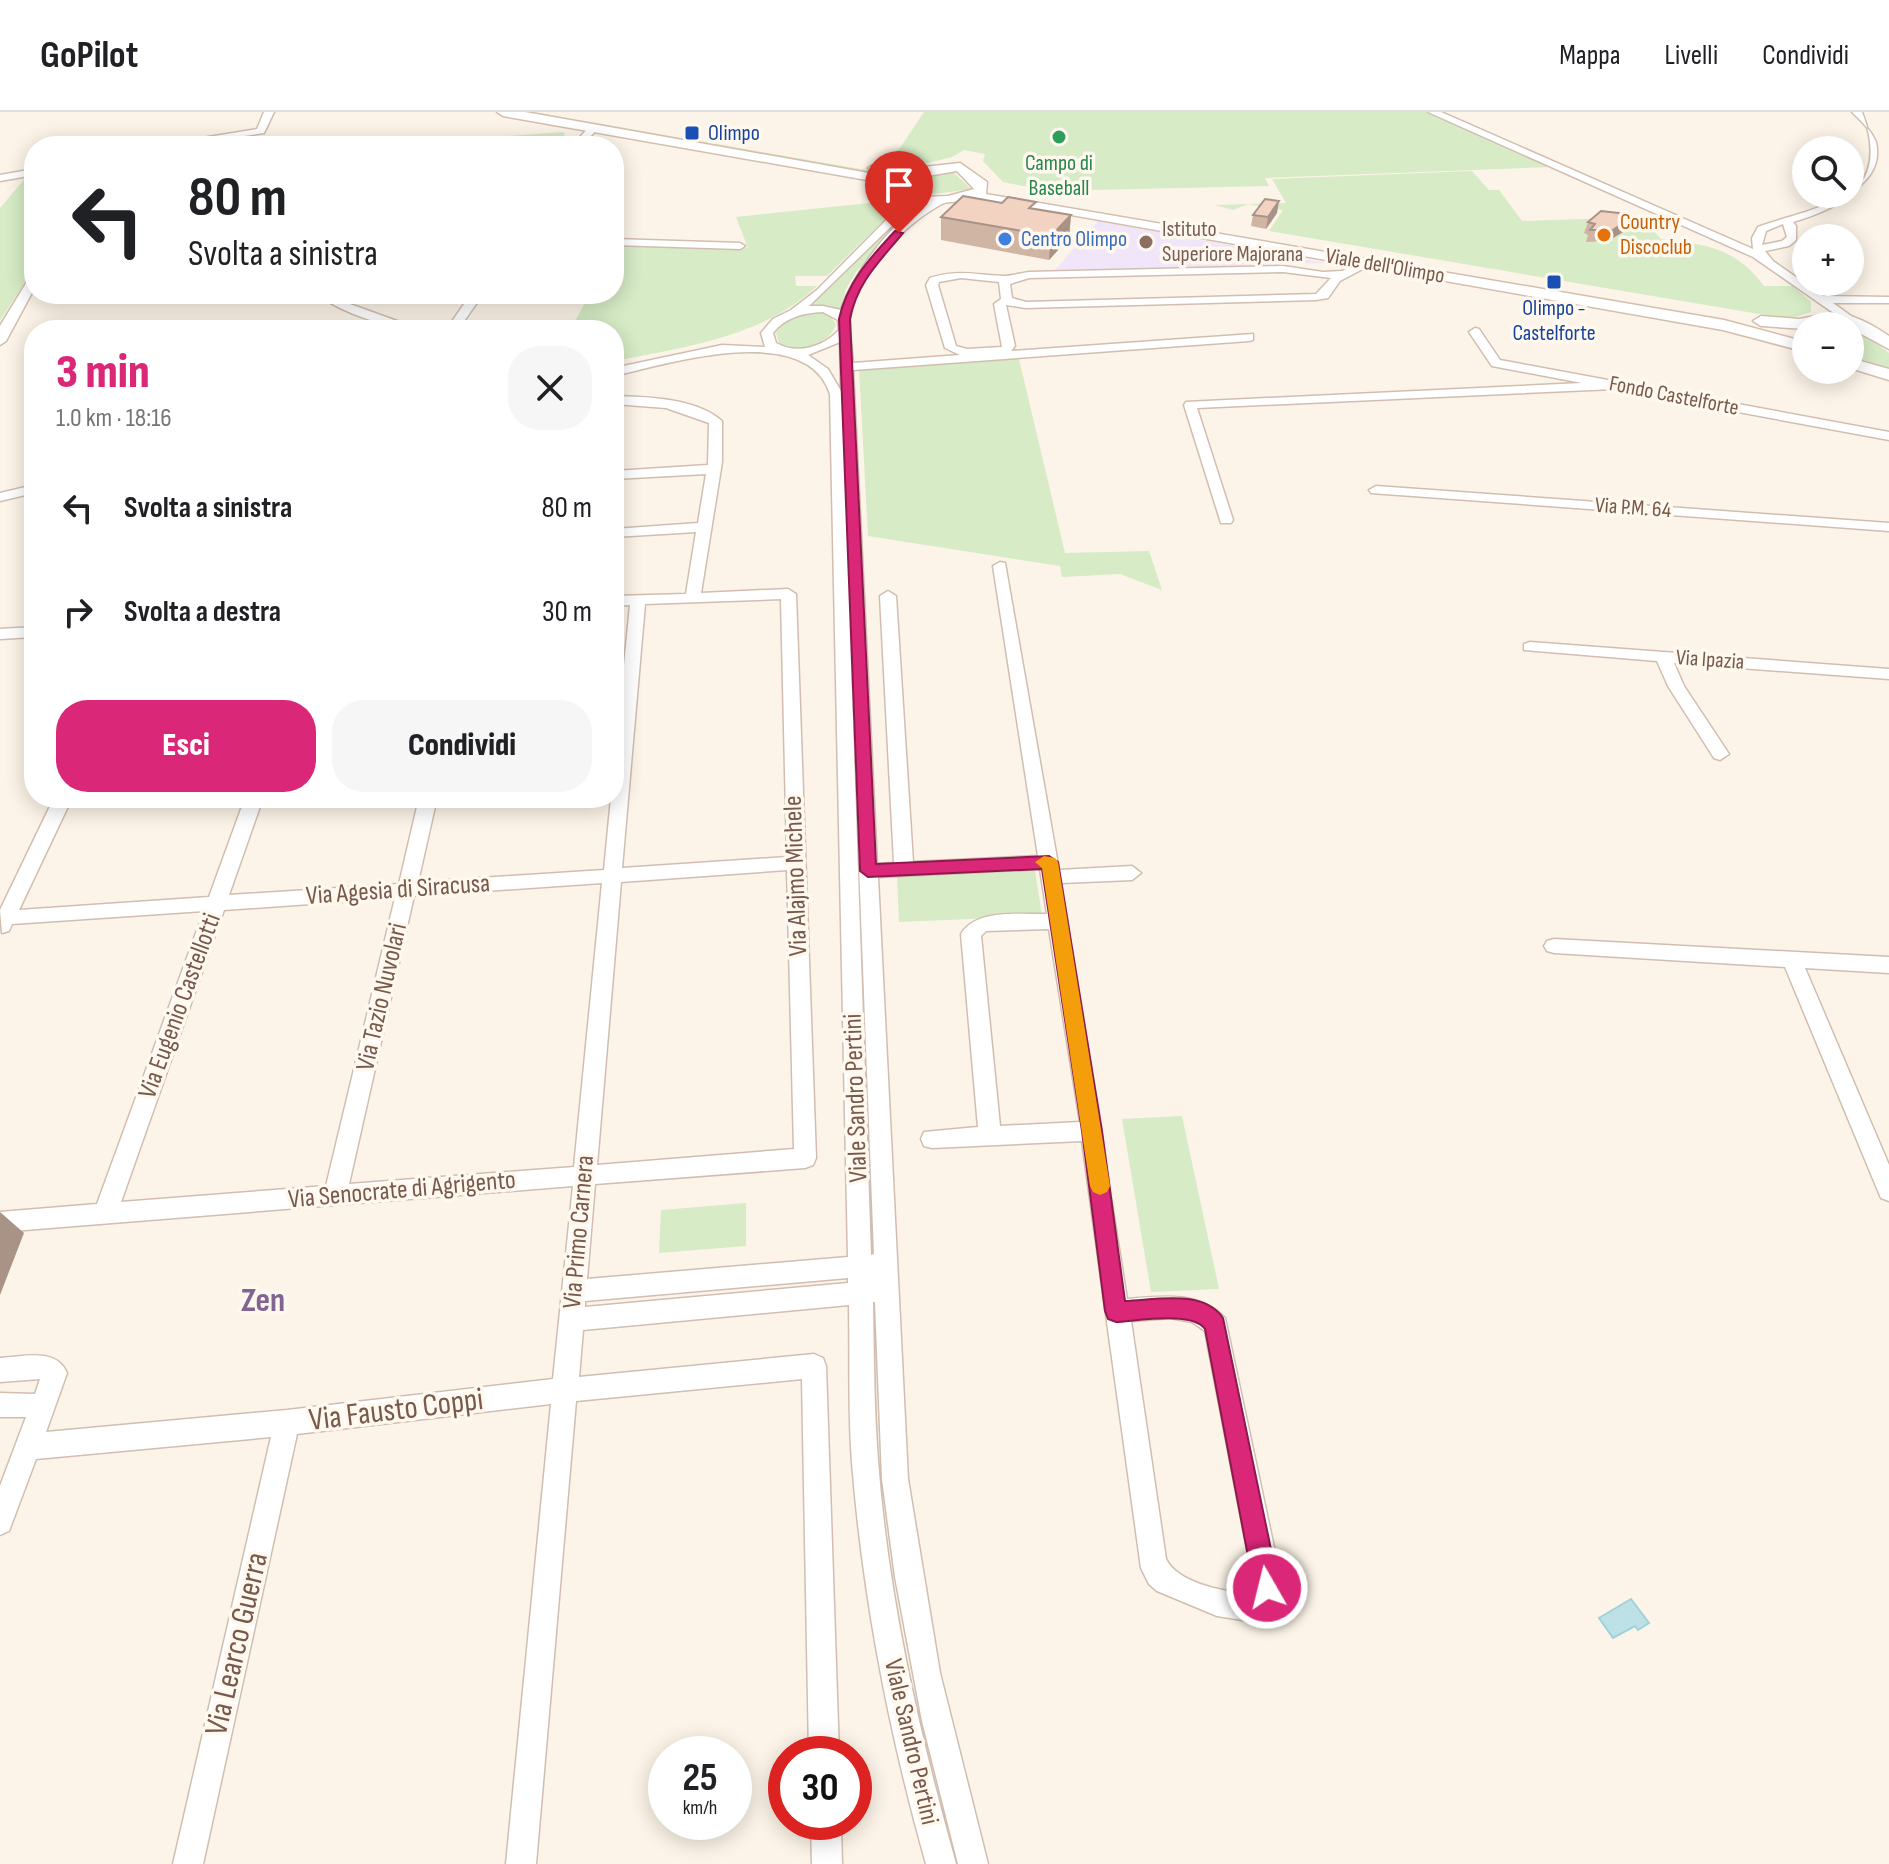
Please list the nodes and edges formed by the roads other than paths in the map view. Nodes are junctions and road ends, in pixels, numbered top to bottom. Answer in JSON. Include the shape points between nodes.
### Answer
{"nodes":[{"id":1,"x":269,"y":112,"type":"edge"},
{"id":2,"x":503,"y":112,"type":"edge"},
{"id":3,"x":552,"y":112,"type":"edge"},
{"id":4,"x":1433,"y":112,"type":"edge"},
{"id":5,"x":1857,"y":112,"type":"edge"},
{"id":6,"x":1868,"y":123,"type":"junction"},
{"id":7,"x":593,"y":128,"type":"junction"},
{"id":8,"x":1889,"y":133,"type":"edge"},
{"id":9,"x":227,"y":136,"type":"edge"},
{"id":10,"x":586,"y":136,"type":"edge"},
{"id":11,"x":1886,"y":156,"type":"edge"},
{"id":12,"x":922,"y":171,"type":"junction"},
{"id":13,"x":24,"y":174,"type":"edge"},
{"id":14,"x":0,"y":178,"type":"edge"},
{"id":15,"x":1877,"y":179,"type":"junction"},
{"id":16,"x":1889,"y":179,"type":"edge"},
{"id":17,"x":977,"y":180,"type":"junction"},
{"id":18,"x":905,"y":189,"type":"junction"},
{"id":19,"x":961,"y":197,"type":"junction"},
{"id":20,"x":944,"y":199,"type":"junction"},
{"id":21,"x":1785,"y":220,"type":"junction"},
{"id":22,"x":624,"y":242,"type":"edge"},
{"id":23,"x":740,"y":246,"type":"dead end"},
{"id":24,"x":1758,"y":249,"type":"junction"},
{"id":25,"x":1369,"y":263,"type":"junction"},
{"id":26,"x":1771,"y":263,"type":"junction"},
{"id":27,"x":1344,"y":274,"type":"junction"},
{"id":28,"x":1006,"y":280,"type":"junction"},
{"id":29,"x":1852,"y":296,"type":"edge"},
{"id":30,"x":24,"y":297,"type":"edge"},
{"id":31,"x":1818,"y":299,"type":"junction"},
{"id":32,"x":1007,"y":300,"type":"junction"},
{"id":33,"x":1857,"y":300,"type":"junction"},
{"id":34,"x":1889,"y":300,"type":"edge"},
{"id":35,"x":341,"y":304,"type":"edge"},
{"id":36,"x":1824,"y":312,"type":"edge"},
{"id":37,"x":1838,"y":312,"type":"edge"},
{"id":38,"x":791,"y":314,"type":"junction"},
{"id":39,"x":387,"y":320,"type":"edge"},
{"id":40,"x":772,"y":324,"type":"junction"},
{"id":41,"x":1792,"y":324,"type":"edge"},
{"id":42,"x":845,"y":325,"type":"junction"},
{"id":43,"x":1864,"y":328,"type":"edge"},
{"id":44,"x":1475,"y":332,"type":"dead end"},
{"id":45,"x":1249,"y":337,"type":"dead end"},
{"id":46,"x":0,"y":341,"type":"edge"},
{"id":47,"x":1792,"y":342,"type":"edge"},
{"id":48,"x":1889,"y":344,"type":"edge"},
{"id":49,"x":783,"y":351,"type":"junction"},
{"id":50,"x":624,"y":363,"type":"edge"},
{"id":51,"x":848,"y":367,"type":"junction"},
{"id":52,"x":1864,"y":368,"type":"edge"},
{"id":53,"x":624,"y":370,"type":"edge"},
{"id":54,"x":1889,"y":378,"type":"edge"},
{"id":55,"x":1613,"y":385,"type":"junction"},
{"id":56,"x":624,"y":401,"type":"edge"},
{"id":57,"x":1889,"y":436,"type":"edge"},
{"id":58,"x":714,"y":469,"type":"junction"},
{"id":59,"x":624,"y":474,"type":"edge"},
{"id":60,"x":1376,"y":490,"type":"dead end"},
{"id":61,"x":24,"y":491,"type":"edge"},
{"id":62,"x":0,"y":497,"type":"edge"},
{"id":63,"x":24,"y":499,"type":"edge"},
{"id":64,"x":0,"y":504,"type":"edge"},
{"id":65,"x":1226,"y":520,"type":"dead end"},
{"id":66,"x":704,"y":527,"type":"junction"},
{"id":67,"x":1889,"y":527,"type":"edge"},
{"id":68,"x":624,"y":532,"type":"edge"},
{"id":69,"x":1000,"y":566,"type":"dead end"},
{"id":70,"x":693,"y":596,"type":"junction"},
{"id":71,"x":888,"y":596,"type":"dead end"},
{"id":72,"x":638,"y":600,"type":"junction"},
{"id":73,"x":624,"y":601,"type":"edge"},
{"id":74,"x":24,"y":633,"type":"edge"},
{"id":75,"x":0,"y":634,"type":"edge"},
{"id":76,"x":1530,"y":647,"type":"dead end"},
{"id":77,"x":1663,"y":657,"type":"junction"},
{"id":78,"x":1889,"y":674,"type":"edge"},
{"id":79,"x":624,"y":748,"type":"edge"},
{"id":80,"x":1720,"y":754,"type":"dead end"},
{"id":81,"x":58,"y":808,"type":"edge"},
{"id":82,"x":250,"y":808,"type":"edge"},
{"id":83,"x":426,"y":808,"type":"edge"},
{"id":84,"x":618,"y":808,"type":"edge"},
{"id":85,"x":796,"y":863,"type":"junction"},
{"id":86,"x":904,"y":869,"type":"junction"},
{"id":87,"x":1050,"y":870,"type":"junction"},
{"id":88,"x":868,"y":871,"type":"junction"},
{"id":89,"x":1132,"y":873,"type":"dead end"},
{"id":90,"x":612,"y":875,"type":"junction"},
{"id":91,"x":407,"y":890,"type":"junction"},
{"id":92,"x":217,"y":902,"type":"junction"},
{"id":93,"x":1059,"y":921,"type":"junction"},
{"id":94,"x":2,"y":922,"type":"edge"},
{"id":95,"x":1554,"y":946,"type":"dead end"},
{"id":96,"x":1792,"y":960,"type":"junction"},
{"id":97,"x":1889,"y":965,"type":"edge"},
{"id":98,"x":1092,"y":1131,"type":"junction"},
{"id":99,"x":990,"y":1137,"type":"junction"},
{"id":100,"x":932,"y":1139,"type":"dead end"},
{"id":101,"x":805,"y":1158,"type":"joint"},
{"id":102,"x":585,"y":1176,"type":"junction"},
{"id":103,"x":1889,"y":1191,"type":"edge"},
{"id":104,"x":335,"y":1196,"type":"junction"},
{"id":105,"x":105,"y":1214,"type":"junction"},
{"id":106,"x":0,"y":1222,"type":"edge"},
{"id":107,"x":873,"y":1278,"type":"junction"},
{"id":108,"x":574,"y":1291,"type":"junction"},
{"id":109,"x":1116,"y":1311,"type":"junction"},
{"id":110,"x":572,"y":1320,"type":"junction"},
{"id":111,"x":0,"y":1370,"type":"edge"},
{"id":112,"x":565,"y":1390,"type":"junction"},
{"id":113,"x":0,"y":1405,"type":"edge"},
{"id":114,"x":41,"y":1407,"type":"junction"},
{"id":115,"x":287,"y":1423,"type":"junction"},
{"id":116,"x":26,"y":1447,"type":"junction"},
{"id":117,"x":0,"y":1522,"type":"edge"},
{"id":118,"x":824,"y":1736,"type":"edge"},
{"id":119,"x":826,"y":1840,"type":"edge"},
{"id":120,"x":188,"y":1864,"type":"edge"},
{"id":121,"x":521,"y":1864,"type":"edge"},
{"id":122,"x":827,"y":1864,"type":"edge"},
{"id":123,"x":941,"y":1864,"type":"edge"},
{"id":124,"x":973,"y":1864,"type":"edge"}],
"edges":[{"from":1,"to":9,"type":"street","via":[[261,131]]},
{"from":2,"to":7,"type":"street"},
{"from":3,"to":12,"type":"street","via":[[890,170]]},
{"from":4,"to":26,"type":"street"},
{"from":5,"to":6,"type":"street"},
{"from":6,"to":8,"type":"street"},
{"from":6,"to":11,"type":"street"},
{"from":7,"to":10,"type":"street"},
{"from":7,"to":18,"type":"street","via":[[881,178]]},
{"from":11,"to":15,"type":"street"},
{"from":12,"to":17,"type":"street","name":"Viale dell'Olimpo","via":[[960,167]]},
{"from":12,"to":18,"type":"street","via":[[898,177]]},
{"from":13,"to":14,"type":"street"},
{"from":15,"to":16,"type":"street"},
{"from":15,"to":21,"type":"street","via":[[1855,198]]},
{"from":17,"to":19,"type":"street","via":[[981,191]]},
{"from":17,"to":41,"type":"street","name":"Viale dell'Olimpo","via":[[1010,191]]},
{"from":18,"to":20,"type":"street","name":"Viale dell'Olimpo","via":[[919,201]]},
{"from":18,"to":38,"type":"street","via":[[910,200],[904,208],[821,292]]},
{"from":19,"to":20,"type":"street","name":"Viale dell'Olimpo"},
{"from":19,"to":25,"type":"street","name":"Viale dell'Olimpo","via":[[996,198]]},
{"from":20,"to":42,"type":"street","via":[[924,208],[869,264],[855,284]]},
{"from":21,"to":24,"type":"street","via":[[1762,229],[1756,237]]},
{"from":21,"to":24,"type":"street","via":[[1792,238]]},
{"from":22,"to":23,"type":"street"},
{"from":24,"to":26,"type":"street"},
{"from":25,"to":27,"type":"street"},
{"from":25,"to":47,"type":"street","name":"Viale dell'Olimpo","via":[[1724,325]]},
{"from":26,"to":31,"type":"street"},
{"from":27,"to":28,"type":"street","via":[[1283,269],[1029,275]]},
{"from":27,"to":32,"type":"street","via":[[1326,286],[1324,296],[1316,297],[1026,305]]},
{"from":28,"to":32,"type":"street"},
{"from":28,"to":32,"type":"street","via":[[985,274],[945,276],[932,285],[951,348],[966,353],[1009,346],[1000,304]]},
{"from":29,"to":33,"type":"street"},
{"from":30,"to":46,"type":"street"},
{"from":31,"to":33,"type":"street"},
{"from":31,"to":36,"type":"street"},
{"from":31,"to":37,"type":"street"},
{"from":33,"to":34,"type":"street"},
{"from":35,"to":39,"type":"street"},
{"from":38,"to":40,"type":"street"},
{"from":38,"to":42,"type":"street","via":[[823,309],[837,313]]},
{"from":40,"to":49,"type":"street","via":[[767,341]]},
{"from":40,"to":50,"type":"street"},
{"from":42,"to":49,"type":"street","via":[[827,345]]},
{"from":42,"to":51,"type":"street","name":"Viale Sandro Pertini"},
{"from":43,"to":48,"type":"street"},
{"from":44,"to":55,"type":"street","name":"Fondo Castelforte","via":[[1496,363]]},
{"from":45,"to":51,"type":"street"},
{"from":49,"to":53,"type":"street","via":[[722,349]]},
{"from":49,"to":107,"type":"street","name":"Viale Sandro Pertini","via":[[819,366],[836,394]]},
{"from":51,"to":88,"type":"street","name":"Viale Sandro Pertini"},
{"from":52,"to":54,"type":"street"},
{"from":55,"to":57,"type":"street","name":"Fondo Castelforte"},
{"from":55,"to":65,"type":"street","via":[[1190,405]]},
{"from":56,"to":58,"type":"street","via":[[668,404],[716,421]]},
{"from":58,"to":59,"type":"street"},
{"from":58,"to":66,"type":"street"},
{"from":60,"to":67,"type":"street","name":"Via P.M. 64"},
{"from":61,"to":62,"type":"street"},
{"from":63,"to":64,"type":"street"},
{"from":66,"to":68,"type":"street"},
{"from":66,"to":70,"type":"street"},
{"from":69,"to":87,"type":"street"},
{"from":70,"to":72,"type":"street"},
{"from":70,"to":85,"type":"street","name":"Via Alajmo Michele","via":[[788,594]]},
{"from":71,"to":86,"type":"street"},
{"from":72,"to":73,"type":"street"},
{"from":72,"to":79,"type":"street","name":"Via Primo Carnera"},
{"from":74,"to":75,"type":"street"},
{"from":76,"to":77,"type":"street","name":"Via Ipazia"},
{"from":77,"to":78,"type":"street","name":"Via Ipazia"},
{"from":77,"to":80,"type":"street"},
{"from":81,"to":94,"type":"street"},
{"from":82,"to":92,"type":"street","name":"Via Eugenio Castellotti"},
{"from":83,"to":91,"type":"street","name":"Via Tazio Nuvolari"},
{"from":84,"to":90,"type":"street","name":"Via Primo Carnera"},
{"from":85,"to":90,"type":"street","name":"Via Agesia di Siracusa"},
{"from":85,"to":101,"type":"street","name":"Via Alajmo Michele"},
{"from":86,"to":87,"type":"street"},
{"from":86,"to":88,"type":"street"},
{"from":87,"to":89,"type":"street"},
{"from":87,"to":93,"type":"street"},
{"from":88,"to":107,"type":"street","name":"Viale Sandro Pertini"},
{"from":90,"to":91,"type":"street","name":"Via Agesia di Siracusa"},
{"from":90,"to":102,"type":"street","name":"Via Primo Carnera"},
{"from":91,"to":92,"type":"street","name":"Via Agesia di Siracusa"},
{"from":91,"to":104,"type":"street","name":"Via Tazio Nuvolari"},
{"from":92,"to":94,"type":"street","name":"Via Agesia di Siracusa"},
{"from":92,"to":105,"type":"street","name":"Via Eugenio Castellotti"},
{"from":93,"to":98,"type":"street"},
{"from":93,"to":99,"type":"street","via":[[986,924],[971,934]]},
{"from":95,"to":96,"type":"street"},
{"from":96,"to":97,"type":"street"},
{"from":96,"to":103,"type":"street"},
{"from":98,"to":99,"type":"street"},
{"from":98,"to":109,"type":"street"},
{"from":99,"to":100,"type":"street"},
{"from":101,"to":102,"type":"street","name":"Via Senocrate di Agrigento"},
{"from":102,"to":104,"type":"street","name":"Via Senocrate di Agrigento"},
{"from":102,"to":108,"type":"street","name":"Via Primo Carnera"},
{"from":104,"to":105,"type":"street","name":"Via Senocrate di Agrigento"},
{"from":105,"to":106,"type":"street","name":"Via Senocrate di Agrigento"},
{"from":107,"to":108,"type":"street"},
{"from":107,"to":110,"type":"street"},
{"from":107,"to":123,"type":"street","name":"Viale Sandro Pertini","via":[[865,1459],[872,1535],[904,1722]]},
{"from":107,"to":124,"type":"street","name":"Viale Sandro Pertini","via":[[906,1566],[923,1666]]},
{"from":108,"to":110,"type":"street","name":"Via Primo Carnera"},
{"from":109,"to":109,"type":"street","via":[[1155,1569],[1172,1584],[1231,1606],[1249,1607],[1264,1594],[1267,1580],[1216,1326],[1209,1316],[1189,1308]]},
{"from":110,"to":112,"type":"street","name":"Via Primo Carnera"},
{"from":111,"to":114,"type":"street","via":[[47,1367],[55,1373]]},
{"from":112,"to":115,"type":"street","name":"Via Fausto Coppi"},
{"from":112,"to":118,"type":"street","name":"Via Fausto Coppi","via":[[814,1366]]},
{"from":112,"to":121,"type":"street","name":"Via Primo Carnera"},
{"from":113,"to":114,"type":"street"},
{"from":114,"to":116,"type":"street"},
{"from":115,"to":116,"type":"street","name":"Via Fausto Coppi"},
{"from":115,"to":120,"type":"street","name":"Via Learco Guerra"},
{"from":116,"to":117,"type":"street"},
{"from":119,"to":122,"type":"street"}]}
